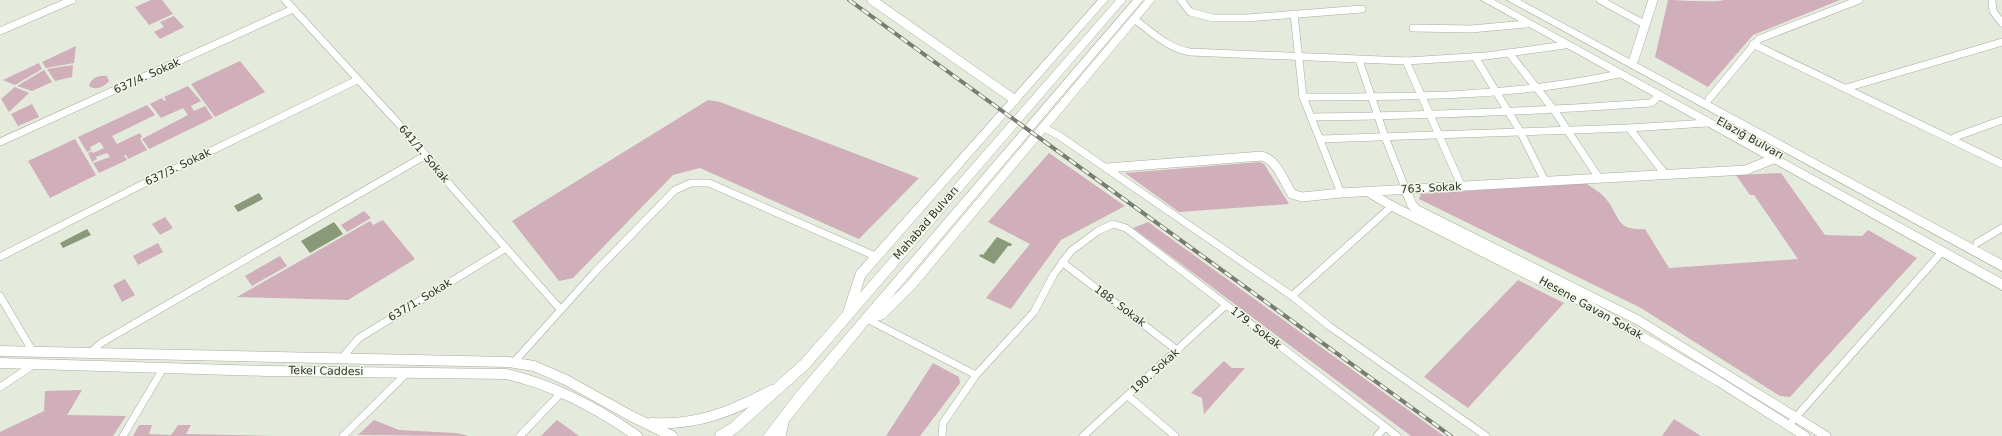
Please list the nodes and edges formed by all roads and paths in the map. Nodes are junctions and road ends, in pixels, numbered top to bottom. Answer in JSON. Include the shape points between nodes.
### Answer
{"nodes":[{"id":1,"x":72,"y":0,"type":"edge"},
{"id":2,"x":285,"y":0,"type":"edge"},
{"id":3,"x":872,"y":0,"type":"edge"},
{"id":4,"x":1103,"y":0,"type":"edge"},
{"id":5,"x":1121,"y":0,"type":"edge"},
{"id":6,"x":1138,"y":0,"type":"edge"},
{"id":7,"x":1150,"y":0,"type":"edge"},
{"id":8,"x":1181,"y":0,"type":"edge"},
{"id":9,"x":1489,"y":0,"type":"edge"},
{"id":10,"x":1512,"y":0,"type":"edge"},
{"id":11,"x":1523,"y":0,"type":"edge"},
{"id":12,"x":1600,"y":0,"type":"edge"},
{"id":13,"x":1653,"y":0,"type":"edge"},
{"id":14,"x":1856,"y":0,"type":"edge"},
{"id":15,"x":1992,"y":1,"type":"edge"},
{"id":16,"x":293,"y":9,"type":"junction"},
{"id":17,"x":1362,"y":9,"type":"dead end"},
{"id":18,"x":1294,"y":14,"type":"junction"},
{"id":19,"x":1134,"y":19,"type":"junction"},
{"id":20,"x":2002,"y":23,"type":"edge"},
{"id":21,"x":1527,"y":24,"type":"junction"},
{"id":22,"x":1646,"y":25,"type":"junction"},
{"id":23,"x":1413,"y":28,"type":"dead end"},
{"id":24,"x":0,"y":30,"type":"edge"},
{"id":25,"x":2002,"y":42,"type":"edge"},
{"id":26,"x":1565,"y":44,"type":"junction"},
{"id":27,"x":1752,"y":44,"type":"junction"},
{"id":28,"x":1509,"y":53,"type":"junction"},
{"id":29,"x":1300,"y":56,"type":"junction"},
{"id":30,"x":1475,"y":57,"type":"junction"},
{"id":31,"x":1634,"y":59,"type":"junction"},
{"id":32,"x":1359,"y":60,"type":"junction"},
{"id":33,"x":1406,"y":61,"type":"junction"},
{"id":34,"x":1620,"y":74,"type":"junction"},
{"id":35,"x":358,"y":80,"type":"junction"},
{"id":36,"x":1846,"y":88,"type":"junction"},
{"id":37,"x":1537,"y":89,"type":"junction"},
{"id":38,"x":1496,"y":93,"type":"junction"},
{"id":39,"x":1659,"y":96,"type":"junction"},
{"id":40,"x":1303,"y":97,"type":"junction"},
{"id":41,"x":1373,"y":97,"type":"junction"},
{"id":42,"x":1421,"y":97,"type":"junction"},
{"id":43,"x":1709,"y":99,"type":"junction"},
{"id":44,"x":1016,"y":100,"type":"junction"},
{"id":45,"x":1554,"y":110,"type":"junction"},
{"id":46,"x":1508,"y":112,"type":"junction"},
{"id":47,"x":1379,"y":115,"type":"junction"},
{"id":48,"x":1429,"y":116,"type":"junction"},
{"id":49,"x":1311,"y":117,"type":"junction"},
{"id":50,"x":2002,"y":120,"type":"edge"},
{"id":51,"x":1707,"y":122,"type":"junction"},
{"id":52,"x":1044,"y":128,"type":"junction"},
{"id":53,"x":1629,"y":128,"type":"junction"},
{"id":54,"x":1568,"y":129,"type":"junction"},
{"id":55,"x":1520,"y":131,"type":"junction"},
{"id":56,"x":1438,"y":134,"type":"junction"},
{"id":57,"x":1385,"y":137,"type":"junction"},
{"id":58,"x":1955,"y":137,"type":"dead end"},
{"id":59,"x":1321,"y":139,"type":"junction"},
{"id":60,"x":0,"y":142,"type":"edge"},
{"id":61,"x":426,"y":155,"type":"junction"},
{"id":62,"x":1773,"y":159,"type":"junction"},
{"id":63,"x":2002,"y":164,"type":"edge"},
{"id":64,"x":1107,"y":168,"type":"junction"},
{"id":65,"x":1665,"y":174,"type":"junction"},
{"id":66,"x":1599,"y":178,"type":"junction"},
{"id":67,"x":1545,"y":181,"type":"junction"},
{"id":68,"x":1462,"y":187,"type":"junction"},
{"id":69,"x":1406,"y":190,"type":"junction"},
{"id":70,"x":1341,"y":193,"type":"junction"},
{"id":71,"x":1370,"y":193,"type":"junction"},
{"id":72,"x":1392,"y":206,"type":"junction"},
{"id":73,"x":2002,"y":228,"type":"edge"},
{"id":74,"x":1976,"y":243,"type":"junction"},
{"id":75,"x":506,"y":248,"type":"junction"},
{"id":76,"x":1942,"y":252,"type":"junction"},
{"id":77,"x":875,"y":256,"type":"junction"},
{"id":78,"x":0,"y":257,"type":"edge"},
{"id":79,"x":2002,"y":257,"type":"edge"},
{"id":80,"x":1062,"y":262,"type":"junction"},
{"id":81,"x":2002,"y":266,"type":"edge"},
{"id":82,"x":2002,"y":276,"type":"edge"},
{"id":83,"x":2002,"y":285,"type":"edge"},
{"id":84,"x":0,"y":296,"type":"edge"},
{"id":85,"x":1292,"y":296,"type":"junction"},
{"id":86,"x":1226,"y":305,"type":"junction"},
{"id":87,"x":561,"y":310,"type":"junction"},
{"id":88,"x":846,"y":317,"type":"junction"},
{"id":89,"x":867,"y":319,"type":"junction"},
{"id":90,"x":1178,"y":350,"type":"junction"},
{"id":91,"x":0,"y":351,"type":"edge"},
{"id":92,"x":33,"y":352,"type":"junction"},
{"id":93,"x":91,"y":352,"type":"junction"},
{"id":94,"x":341,"y":359,"type":"junction"},
{"id":95,"x":514,"y":362,"type":"junction"},
{"id":96,"x":0,"y":363,"type":"edge"},
{"id":97,"x":36,"y":364,"type":"junction"},
{"id":98,"x":164,"y":367,"type":"junction"},
{"id":99,"x":408,"y":372,"type":"junction"},
{"id":100,"x":976,"y":376,"type":"junction"},
{"id":101,"x":786,"y":382,"type":"junction"},
{"id":102,"x":0,"y":387,"type":"edge"},
{"id":103,"x":561,"y":393,"type":"junction"},
{"id":104,"x":1128,"y":396,"type":"junction"},
{"id":105,"x":785,"y":415,"type":"junction"},
{"id":106,"x":1796,"y":417,"type":"junction"},
{"id":107,"x":643,"y":422,"type":"junction"},
{"id":108,"x":1788,"y":426,"type":"junction"},
{"id":109,"x":1385,"y":427,"type":"junction"},
{"id":110,"x":123,"y":436,"type":"edge"},
{"id":111,"x":343,"y":436,"type":"edge"},
{"id":112,"x":520,"y":436,"type":"edge"},
{"id":113,"x":637,"y":436,"type":"edge"},
{"id":114,"x":672,"y":436,"type":"edge"},
{"id":115,"x":721,"y":436,"type":"edge"},
{"id":116,"x":769,"y":436,"type":"edge"},
{"id":117,"x":781,"y":436,"type":"edge"},
{"id":118,"x":942,"y":436,"type":"edge"},
{"id":119,"x":1083,"y":436,"type":"edge"},
{"id":120,"x":1175,"y":436,"type":"edge"},
{"id":121,"x":1377,"y":436,"type":"edge"},
{"id":122,"x":1397,"y":436,"type":"edge"},
{"id":123,"x":1486,"y":436,"type":"edge"},
{"id":124,"x":1805,"y":436,"type":"edge"},
{"id":125,"x":1826,"y":436,"type":"edge"}],
"edges":[{"from":1,"to":24,"type":"street"},
{"from":2,"to":16,"type":"street","name":"641/1. Sokak"},
{"from":3,"to":44,"type":"street"},
{"from":4,"to":44,"type":"main road"},
{"from":5,"to":88,"type":"main road","name":"Mahabad Bulvarı"},
{"from":6,"to":89,"type":"main road","name":"Mahabad Bulvarı"},
{"from":7,"to":19,"type":"main road"},
{"from":8,"to":18,"type":"street","via":[[1190,12],[1207,17],[1247,18]]},
{"from":9,"to":21,"type":"highway"},
{"from":9,"to":82,"type":"highway","name":"Elazığ Bulvarı"},
{"from":10,"to":81,"type":"highway","name":"Elazığ Bulvarı"},
{"from":11,"to":31,"type":"highway"},
{"from":12,"to":22,"type":"street"},
{"from":13,"to":22,"type":"street"},
{"from":14,"to":27,"type":"street","via":[[1759,38]]},
{"from":15,"to":20,"type":"street","via":[[1993,11]]},
{"from":16,"to":35,"type":"street","name":"641/1. Sokak"},
{"from":16,"to":60,"type":"street","name":"637/4. Sokak"},
{"from":17,"to":18,"type":"street"},
{"from":18,"to":29,"type":"street"},
{"from":19,"to":29,"type":"street","via":[[1181,51]]},
{"from":19,"to":52,"type":"main road"},
{"from":21,"to":23,"type":"street","via":[[1471,29]]},
{"from":21,"to":26,"type":"highway"},
{"from":22,"to":31,"type":"street"},
{"from":25,"to":36,"type":"street"},
{"from":26,"to":28,"type":"street"},
{"from":26,"to":34,"type":"highway"},
{"from":27,"to":36,"type":"street"},
{"from":27,"to":43,"type":"street","via":[[1746,55]]},
{"from":28,"to":30,"type":"street"},
{"from":28,"to":37,"type":"street"},
{"from":29,"to":32,"type":"street"},
{"from":29,"to":40,"type":"street"},
{"from":30,"to":33,"type":"street"},
{"from":30,"to":38,"type":"street"},
{"from":31,"to":43,"type":"highway"},
{"from":32,"to":33,"type":"street"},
{"from":32,"to":41,"type":"street"},
{"from":33,"to":42,"type":"street"},
{"from":34,"to":37,"type":"street"},
{"from":34,"to":39,"type":"highway"},
{"from":35,"to":61,"type":"street","name":"641/1. Sokak"},
{"from":35,"to":78,"type":"street","name":"637/3. Sokak","via":[[139,186]]},
{"from":36,"to":63,"type":"street"},
{"from":37,"to":38,"type":"street"},
{"from":37,"to":45,"type":"street"},
{"from":38,"to":42,"type":"street"},
{"from":38,"to":46,"type":"street"},
{"from":39,"to":45,"type":"street","via":[[1651,102]]},
{"from":39,"to":51,"type":"highway"},
{"from":40,"to":41,"type":"street"},
{"from":40,"to":49,"type":"street"},
{"from":41,"to":42,"type":"street"},
{"from":41,"to":47,"type":"street"},
{"from":42,"to":48,"type":"street"},
{"from":43,"to":74,"type":"highway"},
{"from":44,"to":77,"type":"main road"},
{"from":45,"to":46,"type":"street"},
{"from":45,"to":54,"type":"street"},
{"from":46,"to":48,"type":"street"},
{"from":46,"to":55,"type":"street"},
{"from":47,"to":48,"type":"street"},
{"from":47,"to":49,"type":"street"},
{"from":47,"to":57,"type":"street"},
{"from":48,"to":56,"type":"street"},
{"from":49,"to":59,"type":"street"},
{"from":50,"to":58,"type":"street"},
{"from":51,"to":53,"type":"street"},
{"from":51,"to":62,"type":"highway"},
{"from":52,"to":64,"type":"street"},
{"from":52,"to":89,"type":"main road","via":[[912,284],[880,316]]},
{"from":53,"to":54,"type":"street"},
{"from":53,"to":65,"type":"street"},
{"from":54,"to":55,"type":"street"},
{"from":54,"to":66,"type":"street"},
{"from":55,"to":56,"type":"street"},
{"from":55,"to":67,"type":"street"},
{"from":56,"to":57,"type":"street"},
{"from":56,"to":68,"type":"street"},
{"from":57,"to":59,"type":"street"},
{"from":57,"to":69,"type":"street"},
{"from":59,"to":70,"type":"street"},
{"from":61,"to":75,"type":"street","name":"641/1. Sokak"},
{"from":61,"to":93,"type":"street","via":[[102,343]]},
{"from":62,"to":65,"type":"street","name":"763. Sokak","via":[[1746,170]]},
{"from":62,"to":76,"type":"highway"},
{"from":64,"to":70,"type":"street","name":"763. Sokak","via":[[1262,156],[1269,158],[1273,163],[1292,194],[1302,197]]},
{"from":64,"to":85,"type":"street"},
{"from":65,"to":66,"type":"street","name":"763. Sokak"},
{"from":66,"to":67,"type":"street","name":"763. Sokak"},
{"from":67,"to":68,"type":"street","name":"763. Sokak"},
{"from":68,"to":69,"type":"street","name":"763. Sokak"},
{"from":69,"to":71,"type":"street","name":"763. Sokak"},
{"from":69,"to":106,"type":"street","via":[[1417,210],[1638,320]]},
{"from":70,"to":71,"type":"street","name":"763. Sokak"},
{"from":71,"to":72,"type":"street","name":"Hesene Gavan Sokak"},
{"from":72,"to":85,"type":"street"},
{"from":72,"to":108,"type":"street","name":"Hesene Gavan Sokak","via":[[1586,304]]},
{"from":73,"to":74,"type":"street"},
{"from":74,"to":79,"type":"highway"},
{"from":75,"to":87,"type":"street","name":"641/1. Sokak"},
{"from":75,"to":94,"type":"street","name":"637/1. Sokak","via":[[359,338]]},
{"from":76,"to":83,"type":"highway"},
{"from":76,"to":106,"type":"street"},
{"from":77,"to":87,"type":"street","via":[[708,183],[696,181],[686,183],[675,190]]},
{"from":77,"to":88,"type":"main road","via":[[860,275]]},
{"from":80,"to":86,"type":"street","name":"179. Sokak","via":[[1071,251],[1098,231],[1113,224],[1126,228]]},
{"from":80,"to":90,"type":"street","name":"188. Sokak"},
{"from":80,"to":100,"type":"street","via":[[1034,312]]},
{"from":84,"to":92,"type":"street"},
{"from":85,"to":123,"type":"street","via":[[1329,326]]},
{"from":86,"to":90,"type":"street","name":"190. Sokak"},
{"from":86,"to":109,"type":"street","name":"179. Sokak"},
{"from":87,"to":95,"type":"street"},
{"from":88,"to":101,"type":"main road","name":"Mahabad Bulvarı"},
{"from":89,"to":100,"type":"street"},
{"from":89,"to":105,"type":"main road","name":"Mahabad Bulvarı"},
{"from":90,"to":104,"type":"street","name":"190. Sokak"},
{"from":91,"to":92,"type":"main road"},
{"from":92,"to":93,"type":"main road"},
{"from":93,"to":94,"type":"main road"},
{"from":94,"to":95,"type":"main road"},
{"from":95,"to":107,"type":"main road","via":[[534,366],[566,380]]},
{"from":96,"to":97,"type":"main road","name":"Tekel Caddesi"},
{"from":97,"to":98,"type":"main road","name":"Tekel Caddesi"},
{"from":97,"to":102,"type":"street"},
{"from":98,"to":99,"type":"main road","name":"Tekel Caddesi"},
{"from":98,"to":110,"type":"street"},
{"from":99,"to":103,"type":"main road","name":"Tekel Caddesi","via":[[506,374],[529,378]]},
{"from":99,"to":111,"type":"street"},
{"from":100,"to":118,"type":"street","via":[[943,423]]},
{"from":101,"to":107,"type":"main road","via":[[747,404],[694,423],[667,426]]},
{"from":101,"to":115,"type":"main road","name":"Mahabad Bulvarı","via":[[736,427]]},
{"from":103,"to":112,"type":"street"},
{"from":103,"to":113,"type":"main road","name":"Tekel Caddesi","via":[[600,412]]},
{"from":104,"to":119,"type":"street","name":"190. Sokak"},
{"from":104,"to":120,"type":"street"},
{"from":105,"to":116,"type":"main road","name":"Mahabad Bulvarı"},
{"from":105,"to":117,"type":"street"},
{"from":106,"to":108,"type":"street"},
{"from":106,"to":125,"type":"street"},
{"from":107,"to":114,"type":"main road"},
{"from":108,"to":124,"type":"street","name":"Hesene Gavan Sokak"},
{"from":109,"to":121,"type":"street"},
{"from":109,"to":122,"type":"street","name":"179. Sokak"}]}
